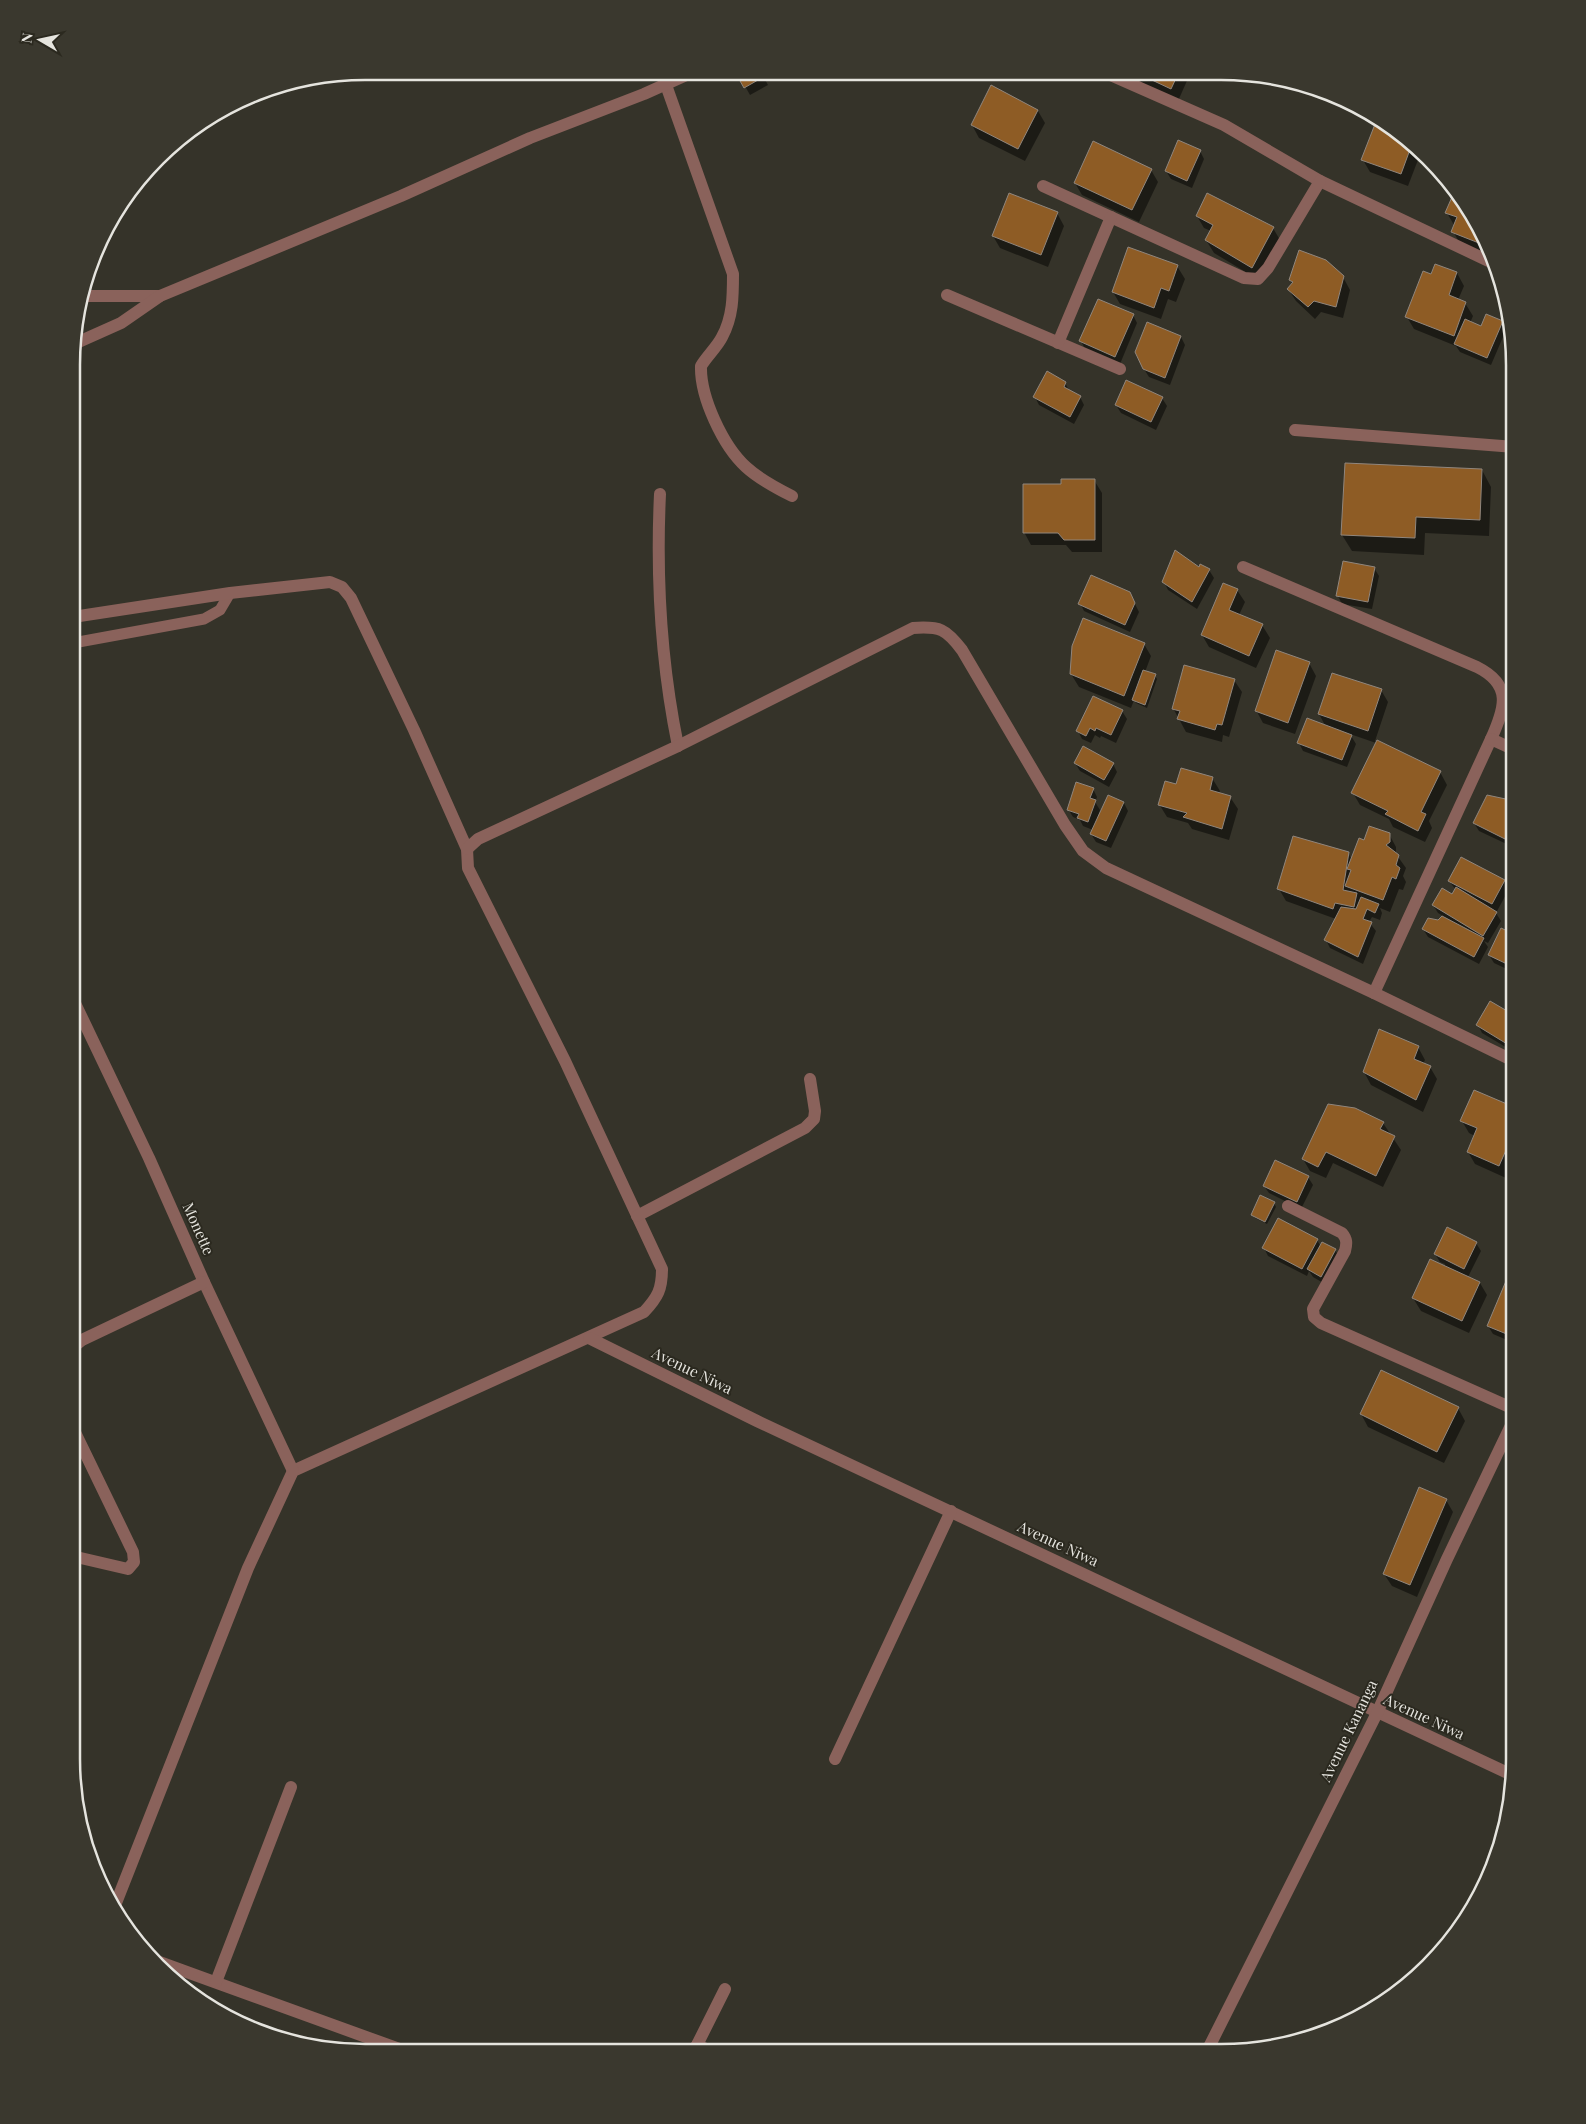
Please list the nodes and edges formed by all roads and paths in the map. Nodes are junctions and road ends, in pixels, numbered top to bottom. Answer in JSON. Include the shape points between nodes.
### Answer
{"nodes":[{"id":1,"x":676,"y":80,"type":"edge"},
{"id":2,"x":1122,"y":80,"type":"edge"},
{"id":3,"x":666,"y":85,"type":"junction"},
{"id":4,"x":1320,"y":181,"type":"junction"},
{"id":5,"x":1042,"y":186,"type":"dead end"},
{"id":6,"x":1111,"y":217,"type":"junction"},
{"id":7,"x":1485,"y":259,"type":"edge"},
{"id":8,"x":947,"y":295,"type":"dead end"},
{"id":9,"x":89,"y":296,"type":"edge"},
{"id":10,"x":160,"y":296,"type":"junction"},
{"id":11,"x":81,"y":341,"type":"edge"},
{"id":12,"x":1058,"y":343,"type":"junction"},
{"id":13,"x":1120,"y":369,"type":"dead end"},
{"id":14,"x":1295,"y":430,"type":"dead end"},
{"id":15,"x":1506,"y":446,"type":"edge"},
{"id":16,"x":660,"y":494,"type":"dead end"},
{"id":17,"x":792,"y":496,"type":"dead end"},
{"id":18,"x":1243,"y":567,"type":"dead end"},
{"id":19,"x":230,"y":593,"type":"junction"},
{"id":20,"x":80,"y":616,"type":"edge"},
{"id":21,"x":80,"y":642,"type":"edge"},
{"id":22,"x":1491,"y":739,"type":"junction"},
{"id":23,"x":678,"y":746,"type":"junction"},
{"id":24,"x":1506,"y":746,"type":"edge"},
{"id":25,"x":467,"y":849,"type":"junction"},
{"id":26,"x":1374,"y":993,"type":"junction"},
{"id":27,"x":80,"y":1014,"type":"edge"},
{"id":28,"x":1506,"y":1057,"type":"edge"},
{"id":29,"x":810,"y":1079,"type":"dead end"},
{"id":30,"x":1288,"y":1206,"type":"dead end"},
{"id":31,"x":637,"y":1216,"type":"junction"},
{"id":32,"x":204,"y":1282,"type":"junction"},
{"id":33,"x":589,"y":1338,"type":"junction"},
{"id":34,"x":80,"y":1342,"type":"edge"},
{"id":35,"x":1506,"y":1405,"type":"edge"},
{"id":36,"x":1506,"y":1436,"type":"edge"},
{"id":37,"x":80,"y":1443,"type":"edge"},
{"id":38,"x":293,"y":1471,"type":"junction"},
{"id":39,"x":951,"y":1511,"type":"junction"},
{"id":40,"x":80,"y":1558,"type":"edge"},
{"id":41,"x":1377,"y":1713,"type":"junction"},
{"id":42,"x":836,"y":1760,"type":"dead end"},
{"id":43,"x":1505,"y":1772,"type":"edge"},
{"id":44,"x":291,"y":1787,"type":"dead end"},
{"id":45,"x":117,"y":1900,"type":"edge"},
{"id":46,"x":170,"y":1966,"type":"edge"},
{"id":47,"x":216,"y":1982,"type":"junction"},
{"id":48,"x":725,"y":1989,"type":"dead end"},
{"id":49,"x":386,"y":2044,"type":"edge"},
{"id":50,"x":698,"y":2044,"type":"edge"},
{"id":51,"x":1211,"y":2044,"type":"edge"}],
"edges":[{"from":1,"to":3,"type":"street"},
{"from":2,"to":4,"type":"street","via":[[1224,125]]},
{"from":3,"to":10,"type":"street","via":[[530,138],[401,196]]},
{"from":3,"to":17,"type":"street","via":[[733,274],[729,322],[722,339],[701,366],[703,390],[711,413],[737,457],[761,478]]},
{"from":4,"to":6,"type":"street","via":[[1268,268],[1258,279],[1244,278]]},
{"from":4,"to":7,"type":"street"},
{"from":5,"to":6,"type":"street"},
{"from":6,"to":12,"type":"street"},
{"from":8,"to":12,"type":"street"},
{"from":9,"to":10,"type":"street"},
{"from":10,"to":11,"type":"street","via":[[121,323]]},
{"from":12,"to":13,"type":"street"},
{"from":14,"to":15,"type":"street"},
{"from":16,"to":23,"type":"street","via":[[657,555],[665,672]]},
{"from":18,"to":22,"type":"street","via":[[1492,675],[1504,701]]},
{"from":19,"to":20,"type":"street"},
{"from":19,"to":21,"type":"lane","via":[[220,610],[204,619]]},
{"from":19,"to":25,"type":"street","via":[[330,582],[342,588],[351,598]]},
{"from":22,"to":24,"type":"street"},
{"from":22,"to":26,"type":"street"},
{"from":23,"to":25,"type":"street","via":[[478,839]]},
{"from":23,"to":26,"type":"street","via":[[913,628],[933,626],[949,634],[962,650],[1082,851],[1106,868]]},
{"from":25,"to":31,"type":"street","via":[[468,868],[565,1061]]},
{"from":26,"to":28,"type":"street"},
{"from":27,"to":32,"type":"street","name":"Monette"},
{"from":29,"to":31,"type":"street","via":[[814,1120],[805,1128]]},
{"from":30,"to":35,"type":"street","via":[[1342,1233],[1347,1244],[1313,1309],[1314,1317],[1321,1323]]},
{"from":31,"to":33,"type":"street","via":[[662,1270],[658,1297],[644,1312]]},
{"from":32,"to":34,"type":"street"},
{"from":32,"to":38,"type":"street","name":"Monette"},
{"from":33,"to":38,"type":"street"},
{"from":33,"to":39,"type":"street","name":"Avenue Niwa"},
{"from":36,"to":41,"type":"street","name":"Avenue Kananga"},
{"from":37,"to":40,"type":"street","via":[[133,1552],[134,1562],[128,1569]]},
{"from":38,"to":45,"type":"street","via":[[248,1568]]},
{"from":39,"to":41,"type":"street","name":"Avenue Niwa"},
{"from":39,"to":42,"type":"street"},
{"from":41,"to":43,"type":"street","name":"Avenue Niwa"},
{"from":41,"to":51,"type":"street","name":"Avenue Kananga"},
{"from":44,"to":47,"type":"street"},
{"from":46,"to":47,"type":"street"},
{"from":47,"to":49,"type":"street"},
{"from":48,"to":50,"type":"street"}]}
